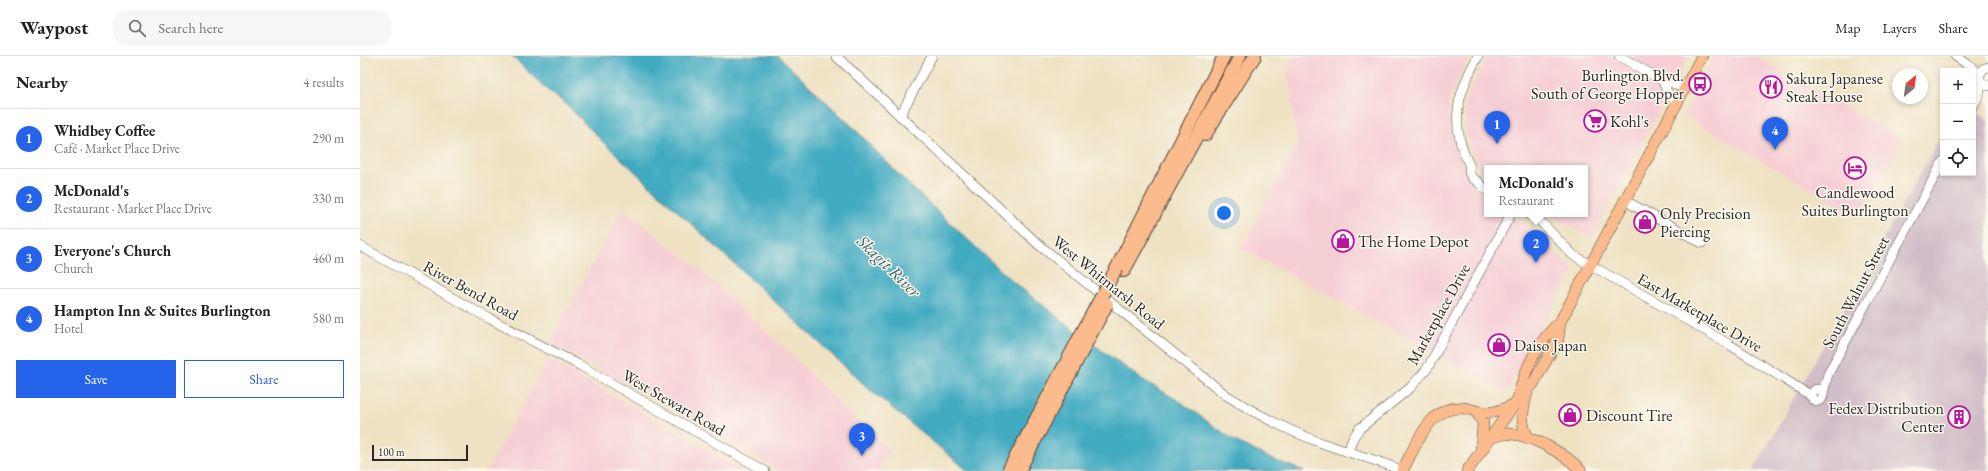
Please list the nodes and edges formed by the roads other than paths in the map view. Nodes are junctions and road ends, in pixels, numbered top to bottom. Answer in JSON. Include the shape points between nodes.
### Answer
{"nodes":[{"id":1,"x":836,"y":56,"type":"edge"},
{"id":2,"x":932,"y":56,"type":"edge"},
{"id":3,"x":1216,"y":56,"type":"edge"},
{"id":4,"x":1224,"y":56,"type":"edge"},
{"id":5,"x":1240,"y":56,"type":"edge"},
{"id":6,"x":1256,"y":56,"type":"edge"},
{"id":7,"x":1478,"y":56,"type":"edge"},
{"id":8,"x":1619,"y":56,"type":"edge"},
{"id":9,"x":1702,"y":56,"type":"edge"},
{"id":10,"x":1954,"y":56,"type":"edge"},
{"id":11,"x":1984,"y":78,"type":"edge"},
{"id":12,"x":1663,"y":81,"type":"junction"},
{"id":13,"x":1684,"y":90,"type":"junction"},
{"id":14,"x":1677,"y":104,"type":"junction"},
{"id":15,"x":1974,"y":104,"type":"edge"},
{"id":16,"x":900,"y":116,"type":"junction"},
{"id":17,"x":1940,"y":167,"type":"edge"},
{"id":18,"x":1171,"y":184,"type":"junction"},
{"id":19,"x":1484,"y":188,"type":"edge"},
{"id":20,"x":1624,"y":200,"type":"junction"},
{"id":21,"x":1509,"y":217,"type":"edge"},
{"id":22,"x":1535,"y":217,"type":"edge"},
{"id":23,"x":1139,"y":224,"type":"junction"},
{"id":24,"x":1702,"y":243,"type":"dead end"},
{"id":25,"x":360,"y":246,"type":"edge"},
{"id":26,"x":1590,"y":266,"type":"junction"},
{"id":27,"x":1120,"y":269,"type":"junction"},
{"id":28,"x":1560,"y":322,"type":"junction"},
{"id":29,"x":568,"y":359,"type":"joint"},
{"id":30,"x":1528,"y":388,"type":"junction"},
{"id":31,"x":1816,"y":392,"type":"joint"},
{"id":32,"x":1516,"y":402,"type":"junction"},
{"id":33,"x":1477,"y":412,"type":"junction"},
{"id":34,"x":1489,"y":438,"type":"junction"},
{"id":35,"x":1529,"y":438,"type":"junction"},
{"id":36,"x":1348,"y":452,"type":"junction"},
{"id":37,"x":1480,"y":452,"type":"junction"},
{"id":38,"x":765,"y":471,"type":"edge"},
{"id":39,"x":1008,"y":471,"type":"edge"},
{"id":40,"x":1019,"y":471,"type":"edge"},
{"id":41,"x":1403,"y":471,"type":"edge"},
{"id":42,"x":1467,"y":471,"type":"edge"},
{"id":43,"x":1581,"y":471,"type":"edge"}],
"edges":[{"from":1,"to":16,"type":"street","name":"West Whitmarsh Road"},
{"from":2,"to":16,"type":"street"},
{"from":3,"to":23,"type":"highway"},
{"from":4,"to":23,"type":"highway"},
{"from":5,"to":18,"type":"highway"},
{"from":6,"to":18,"type":"highway"},
{"from":7,"to":19,"type":"street","via":[[1462,89],[1456,125],[1458,138],[1470,167],[1469,172]]},
{"from":8,"to":12,"type":"street"},
{"from":9,"to":13,"type":"main road"},
{"from":10,"to":11,"type":"street"},
{"from":11,"to":15,"type":"street"},
{"from":12,"to":13,"type":"street","via":[[1673,83]]},
{"from":12,"to":14,"type":"street","via":[[1667,92]]},
{"from":13,"to":14,"type":"main road"},
{"from":14,"to":20,"type":"main road"},
{"from":16,"to":36,"type":"street","name":"West Whitmarsh Road","via":[[1039,245],[1226,395],[1269,420]]},
{"from":17,"to":31,"type":"street","name":"South Walnut Street"},
{"from":18,"to":27,"type":"highway"},
{"from":20,"to":24,"type":"street"},
{"from":20,"to":26,"type":"main road"},
{"from":21,"to":36,"type":"street","name":"Marketplace Drive","via":[[1427,369],[1410,388],[1359,430]]},
{"from":22,"to":26,"type":"street","name":"East Marketplace Drive","via":[[1573,256]]},
{"from":23,"to":27,"type":"highway"},
{"from":25,"to":29,"type":"street","name":"River Bend Road","via":[[490,319]]},
{"from":26,"to":28,"type":"main road"},
{"from":26,"to":31,"type":"street","name":"East Marketplace Drive","via":[[1727,343],[1794,385]]},
{"from":27,"to":39,"type":"highway","bridge":true},
{"from":27,"to":40,"type":"highway","bridge":true},
{"from":28,"to":30,"type":"main road","via":[[1558,339],[1533,384]]},
{"from":28,"to":32,"type":"main road","via":[[1546,334],[1523,377]]},
{"from":29,"to":38,"type":"street","name":"West Stewart Road"},
{"from":30,"to":32,"type":"main road"},
{"from":30,"to":35,"type":"main road","via":[[1523,426]]},
{"from":32,"to":33,"type":"main road","via":[[1500,411]]},
{"from":32,"to":34,"type":"main road"},
{"from":33,"to":37,"type":"main road","via":[[1483,423]]},
{"from":33,"to":41,"type":"main road","via":[[1454,409],[1436,416],[1425,427]]},
{"from":34,"to":35,"type":"main road","via":[[1509,433]]},
{"from":34,"to":37,"type":"main road"},
{"from":35,"to":43,"type":"main road","via":[[1571,461]]},
{"from":36,"to":41,"type":"street","name":"West Whitmarsh Road"},
{"from":37,"to":42,"type":"main road"}]}
